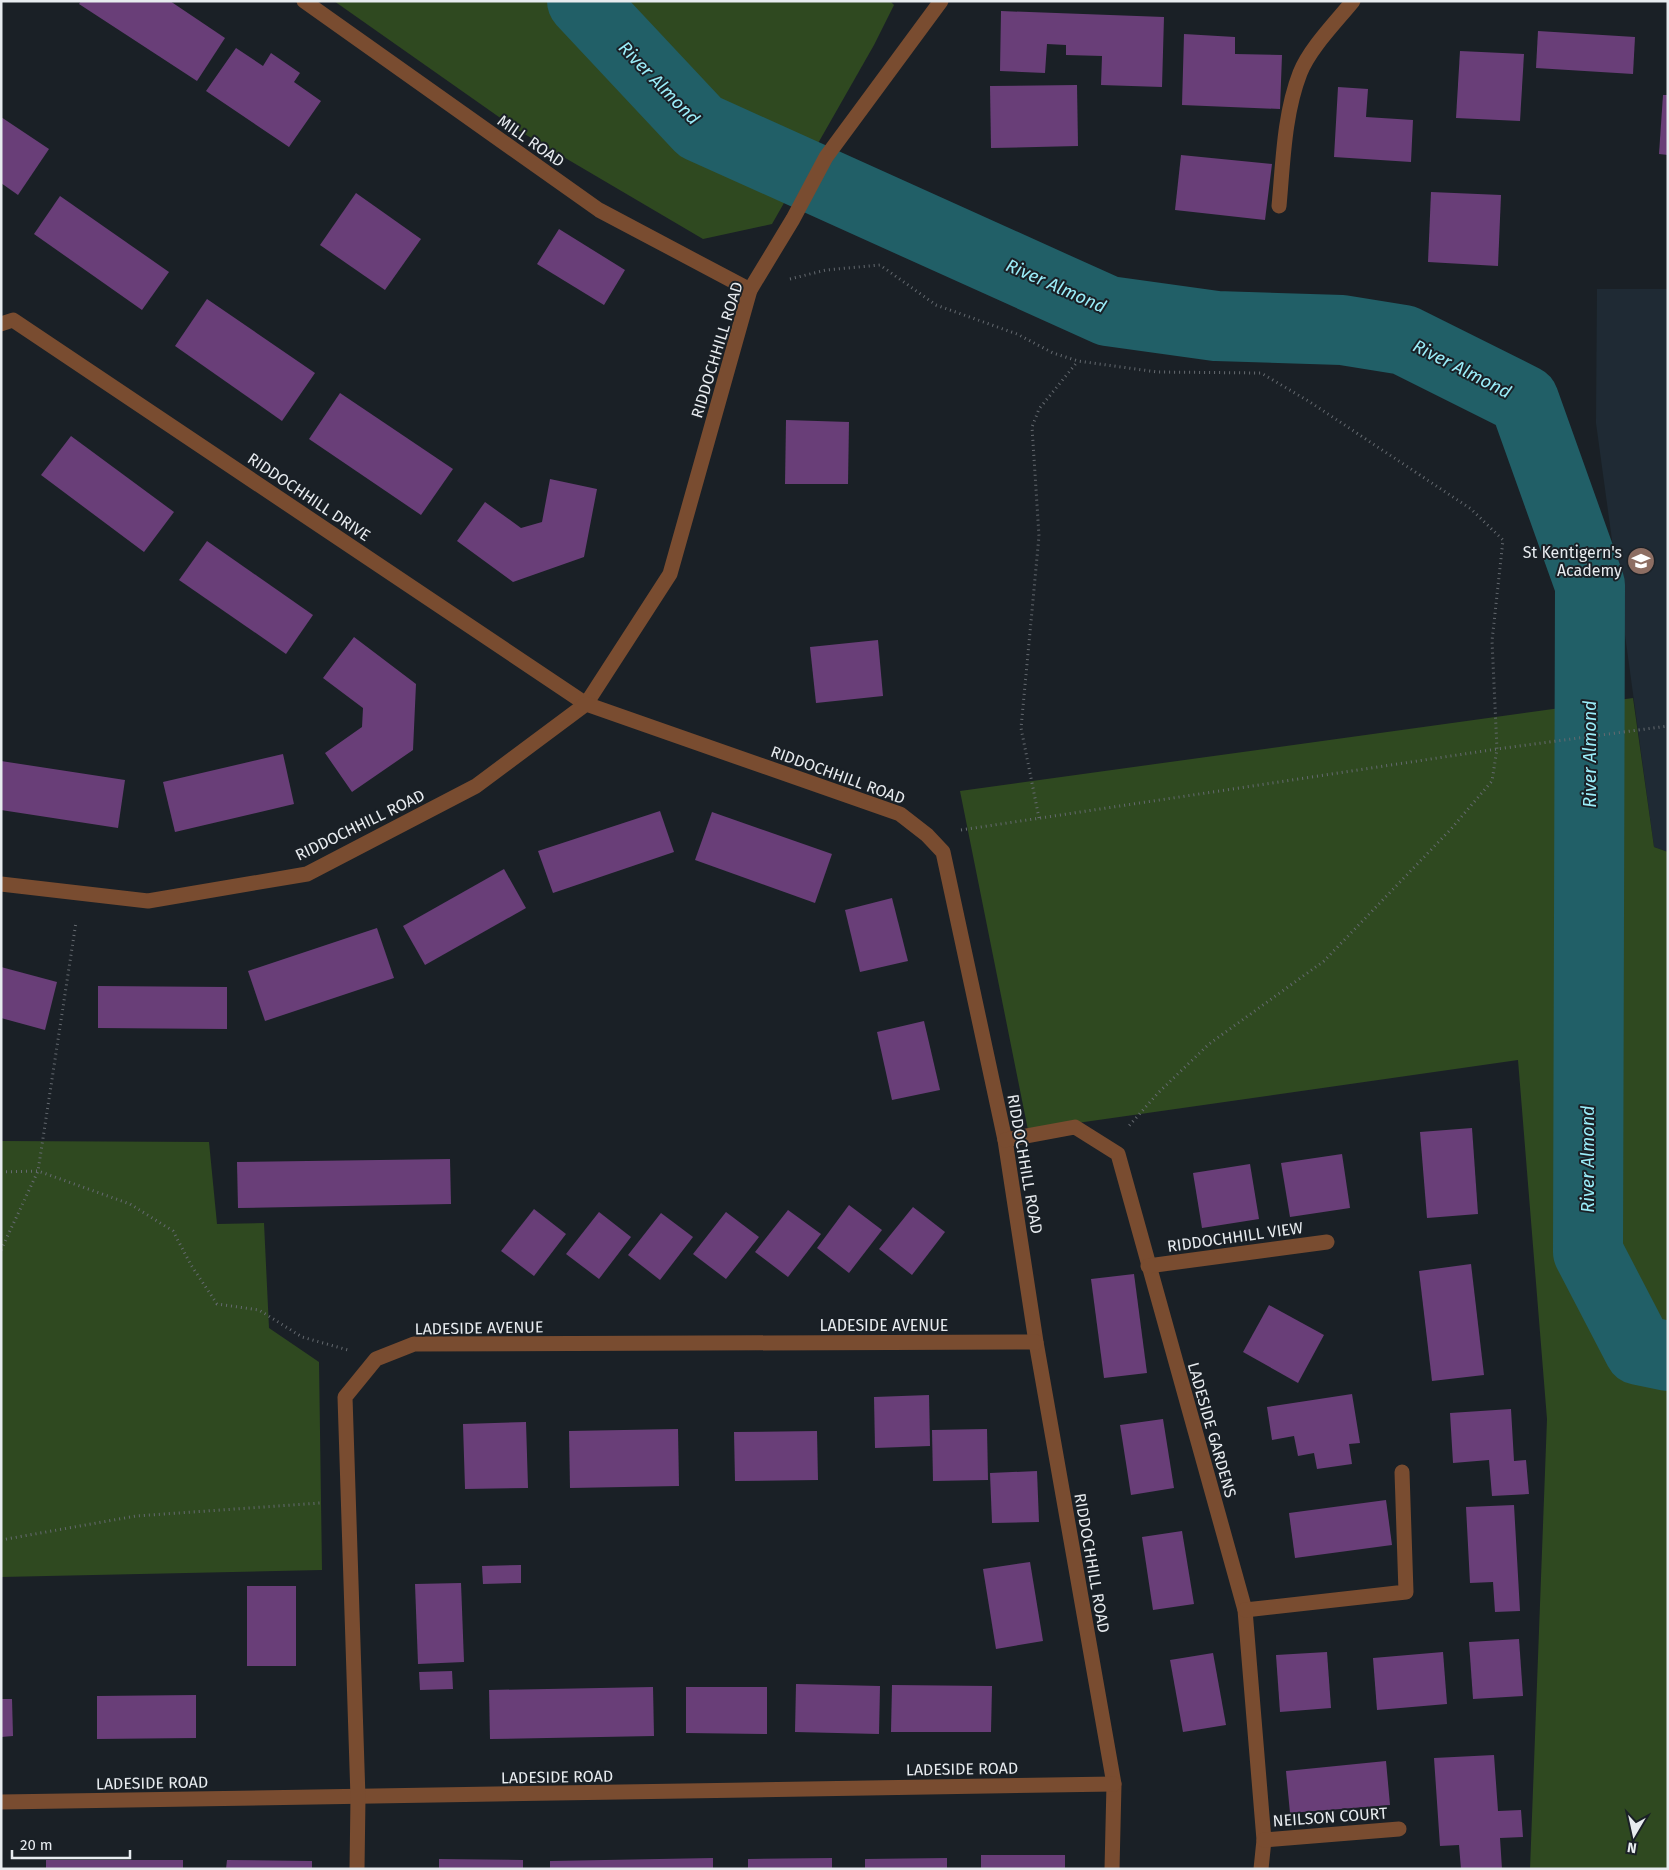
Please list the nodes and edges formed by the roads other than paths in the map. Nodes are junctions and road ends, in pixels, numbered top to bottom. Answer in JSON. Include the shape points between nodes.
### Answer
{"nodes":[{"id":1,"x":304,"y":1,"type":"edge"},
{"id":2,"x":941,"y":1,"type":"edge"},
{"id":3,"x":1353,"y":1,"type":"edge"},
{"id":4,"x":1279,"y":206,"type":"dead end"},
{"id":5,"x":750,"y":290,"type":"junction"},
{"id":6,"x":5,"y":318,"type":"edge"},
{"id":7,"x":586,"y":704,"type":"junction"},
{"id":8,"x":1,"y":884,"type":"edge"},
{"id":9,"x":1005,"y":1140,"type":"junction"},
{"id":10,"x":1327,"y":1242,"type":"dead end"},
{"id":11,"x":1148,"y":1266,"type":"junction"},
{"id":12,"x":1036,"y":1342,"type":"junction"},
{"id":13,"x":1402,"y":1472,"type":"dead end"},
{"id":14,"x":1245,"y":1610,"type":"junction"},
{"id":15,"x":1114,"y":1784,"type":"junction"},
{"id":16,"x":358,"y":1798,"type":"junction"},
{"id":17,"x":1,"y":1802,"type":"edge"},
{"id":18,"x":1399,"y":1829,"type":"dead end"},
{"id":19,"x":1264,"y":1840,"type":"junction"},
{"id":20,"x":357,"y":1869,"type":"edge"},
{"id":21,"x":1112,"y":1869,"type":"edge"},
{"id":22,"x":1261,"y":1869,"type":"edge"}],
"edges":[{"from":1,"to":5,"type":"street","name":"MILL ROAD","via":[[599,210]]},
{"from":2,"to":5,"type":"street","name":"RIDDOCHHILL ROAD","via":[[826,157]]},
{"from":3,"to":4,"type":"street","via":[[1324,36],[1301,72],[1288,123]]},
{"from":5,"to":7,"type":"street","name":"RIDDOCHHILL ROAD","via":[[670,574]]},
{"from":6,"to":7,"type":"street","name":"RIDDOCHHILL DRIVE"},
{"from":7,"to":8,"type":"street","name":"RIDDOCHHILL ROAD","via":[[476,786],[307,874],[148,901]]},
{"from":7,"to":9,"type":"street","name":"RIDDOCHHILL ROAD","via":[[900,814],[943,852]]},
{"from":9,"to":11,"type":"street","name":"LADESIDE GARDENS","via":[[1075,1127],[1118,1154]]},
{"from":9,"to":12,"type":"street","name":"RIDDOCHHILL ROAD"},
{"from":10,"to":11,"type":"street","name":"RIDDOCHHILL VIEW"},
{"from":11,"to":14,"type":"street","name":"LADESIDE GARDENS"},
{"from":12,"to":15,"type":"street","name":"RIDDOCHHILL ROAD"},
{"from":12,"to":16,"type":"street","name":"LADESIDE AVENUE","via":[[414,1344],[376,1359],[345,1397]]},
{"from":13,"to":14,"type":"street","via":[[1406,1592]]},
{"from":14,"to":19,"type":"street","name":"LADESIDE GARDENS"},
{"from":15,"to":16,"type":"street","name":"LADESIDE ROAD"},
{"from":15,"to":21,"type":"street","name":"RIDDOCHHILL ROAD"},
{"from":16,"to":17,"type":"street","name":"LADESIDE ROAD"},
{"from":16,"to":20,"type":"street","name":"LADESIDE AVENUE"},
{"from":18,"to":19,"type":"street","name":"NEILSON COURT"},
{"from":19,"to":22,"type":"street","name":"LADESIDE GARDENS"}]}
